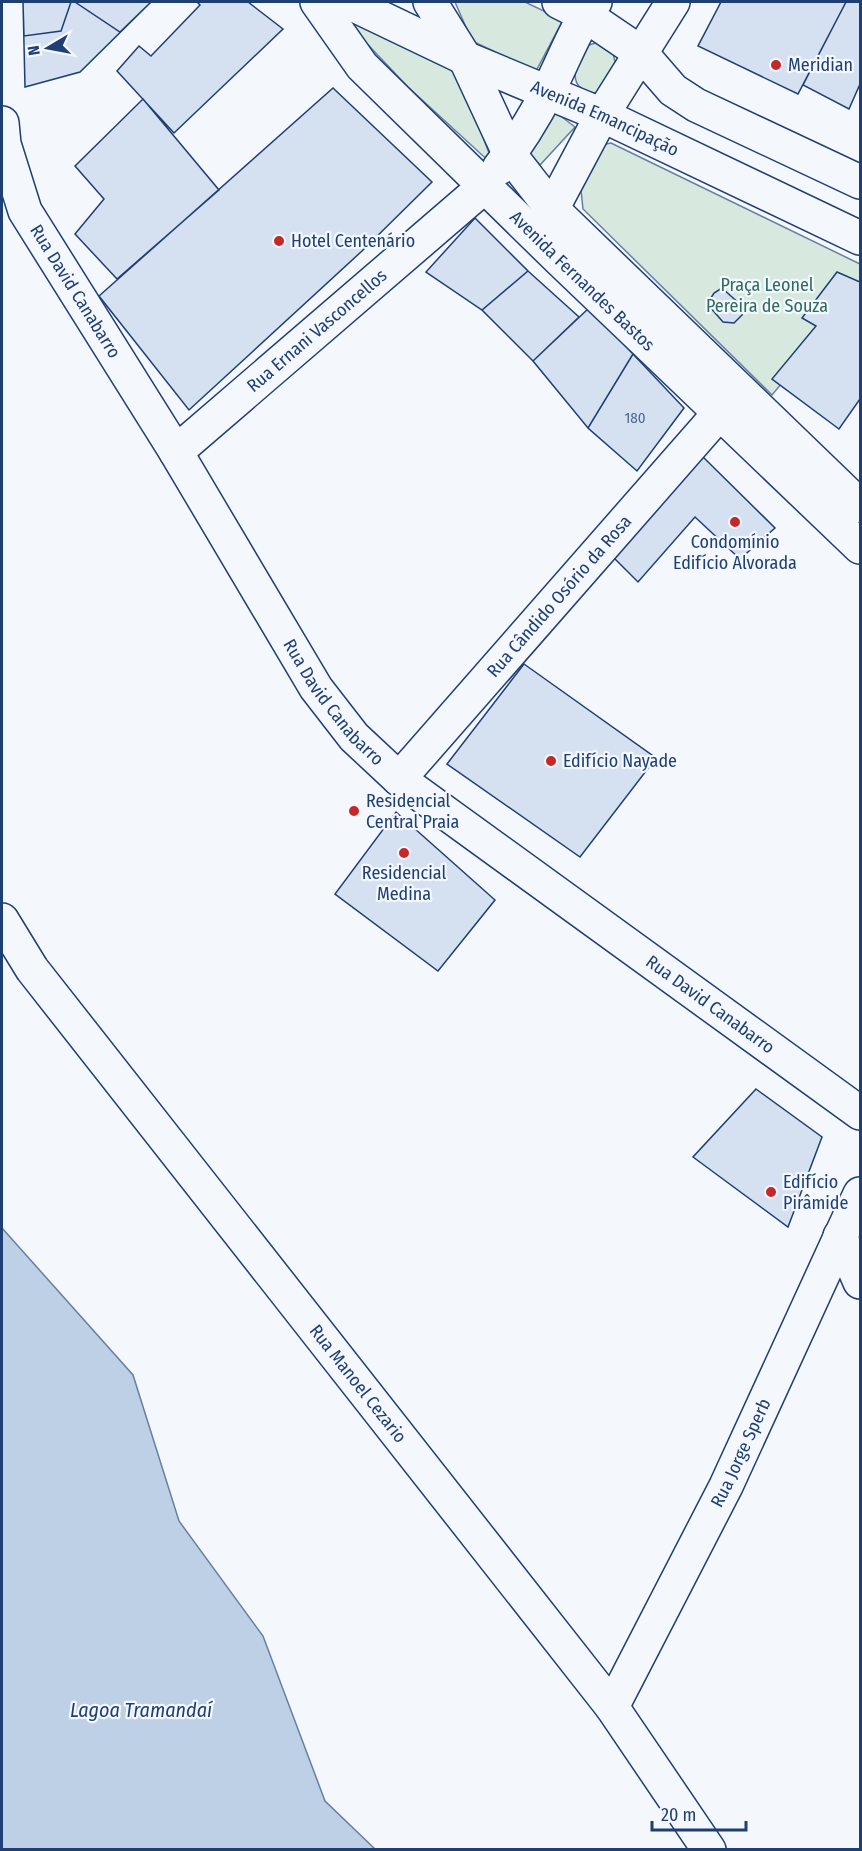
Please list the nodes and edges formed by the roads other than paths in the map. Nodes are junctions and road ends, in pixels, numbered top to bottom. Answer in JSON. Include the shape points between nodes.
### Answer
{"nodes":[{"id":1,"x":317,"y":2,"type":"edge"},
{"id":2,"x":348,"y":2,"type":"edge"},
{"id":3,"x":430,"y":2,"type":"edge"},
{"id":4,"x":673,"y":2,"type":"edge"},
{"id":5,"x":580,"y":6,"type":"edge"},
{"id":6,"x":641,"y":53,"type":"junction"},
{"id":7,"x":465,"y":58,"type":"junction"},
{"id":8,"x":548,"y":91,"type":"junction"},
{"id":9,"x":602,"y":115,"type":"junction"},
{"id":10,"x":2,"y":123,"type":"edge"},
{"id":11,"x":510,"y":154,"type":"junction"},
{"id":12,"x":861,"y":182,"type":"edge"},
{"id":13,"x":485,"y":186,"type":"junction"},
{"id":14,"x":543,"y":221,"type":"junction"},
{"id":15,"x":861,"y":238,"type":"edge"},
{"id":16,"x":730,"y":401,"type":"junction"},
{"id":17,"x":176,"y":452,"type":"junction"},
{"id":18,"x":861,"y":506,"type":"edge"},
{"id":19,"x":861,"y":547,"type":"edge"},
{"id":20,"x":399,"y":778,"type":"junction"},
{"id":21,"x":2,"y":920,"type":"edge"},
{"id":22,"x":861,"y":1113,"type":"edge"},
{"id":23,"x":861,"y":1194,"type":"edge"},
{"id":24,"x":840,"y":1236,"type":"junction"},
{"id":25,"x":861,"y":1282,"type":"edge"},
{"id":26,"x":612,"y":1707,"type":"junction"},
{"id":27,"x":709,"y":1850,"type":"edge"}],
"edges":[{"from":1,"to":13,"type":"street","name":"Avenida Fernandes Bastos","via":[[362,66]]},
{"from":2,"to":7,"type":"street","name":"Avenida Emancipação"},
{"from":3,"to":7,"type":"street","name":"Avenida Fernandes Bastos"},
{"from":4,"to":6,"type":"street"},
{"from":5,"to":6,"type":"street"},
{"from":5,"to":8,"type":"street","name":"Rua Ernani Vasconcellos"},
{"from":6,"to":9,"type":"street"},
{"from":6,"to":12,"type":"street","via":[[673,90],[696,105]]},
{"from":7,"to":8,"type":"street","name":"Avenida Emancipação"},
{"from":7,"to":11,"type":"street","name":"Avenida Fernandes Bastos"},
{"from":8,"to":9,"type":"street","name":"Avenida Emancipação"},
{"from":8,"to":11,"type":"street","name":"Rua Ernani Vasconcellos"},
{"from":9,"to":14,"type":"street"},
{"from":9,"to":15,"type":"street","name":"Avenida Emancipação"},
{"from":10,"to":17,"type":"street","name":"Rua David Canabarro","via":[[4,144],[24,211]]},
{"from":11,"to":13,"type":"street","name":"Rua Ernani Vasconcellos"},
{"from":11,"to":14,"type":"street","name":"Avenida Fernandes Bastos"},
{"from":13,"to":14,"type":"street","name":"Avenida Fernandes Bastos"},
{"from":13,"to":17,"type":"street","name":"Rua Ernani Vasconcellos"},
{"from":14,"to":16,"type":"street","name":"Avenida Fernandes Bastos"},
{"from":14,"to":16,"type":"street","name":"Avenida Fernandes Bastos","via":[[582,239]]},
{"from":16,"to":18,"type":"street","name":"Avenida Fernandes Bastos"},
{"from":16,"to":19,"type":"street","name":"Avenida Fernandes Bastos"},
{"from":16,"to":20,"type":"street","name":"Rua Cândido Osório da Rosa"},
{"from":17,"to":20,"type":"street","name":"Rua David Canabarro","via":[[316,688],[354,737]]},
{"from":20,"to":22,"type":"street","name":"Rua David Canabarro"},
{"from":21,"to":26,"type":"street","name":"Rua Manoel Cezario","via":[[32,969]]},
{"from":23,"to":24,"type":"street","name":"Rua Jorge Sperb"},
{"from":24,"to":25,"type":"street"},
{"from":24,"to":26,"type":"street","name":"Rua Jorge Sperb","via":[[726,1486]]},
{"from":26,"to":27,"type":"street","name":"Rua Manoel Cezario"}]}
